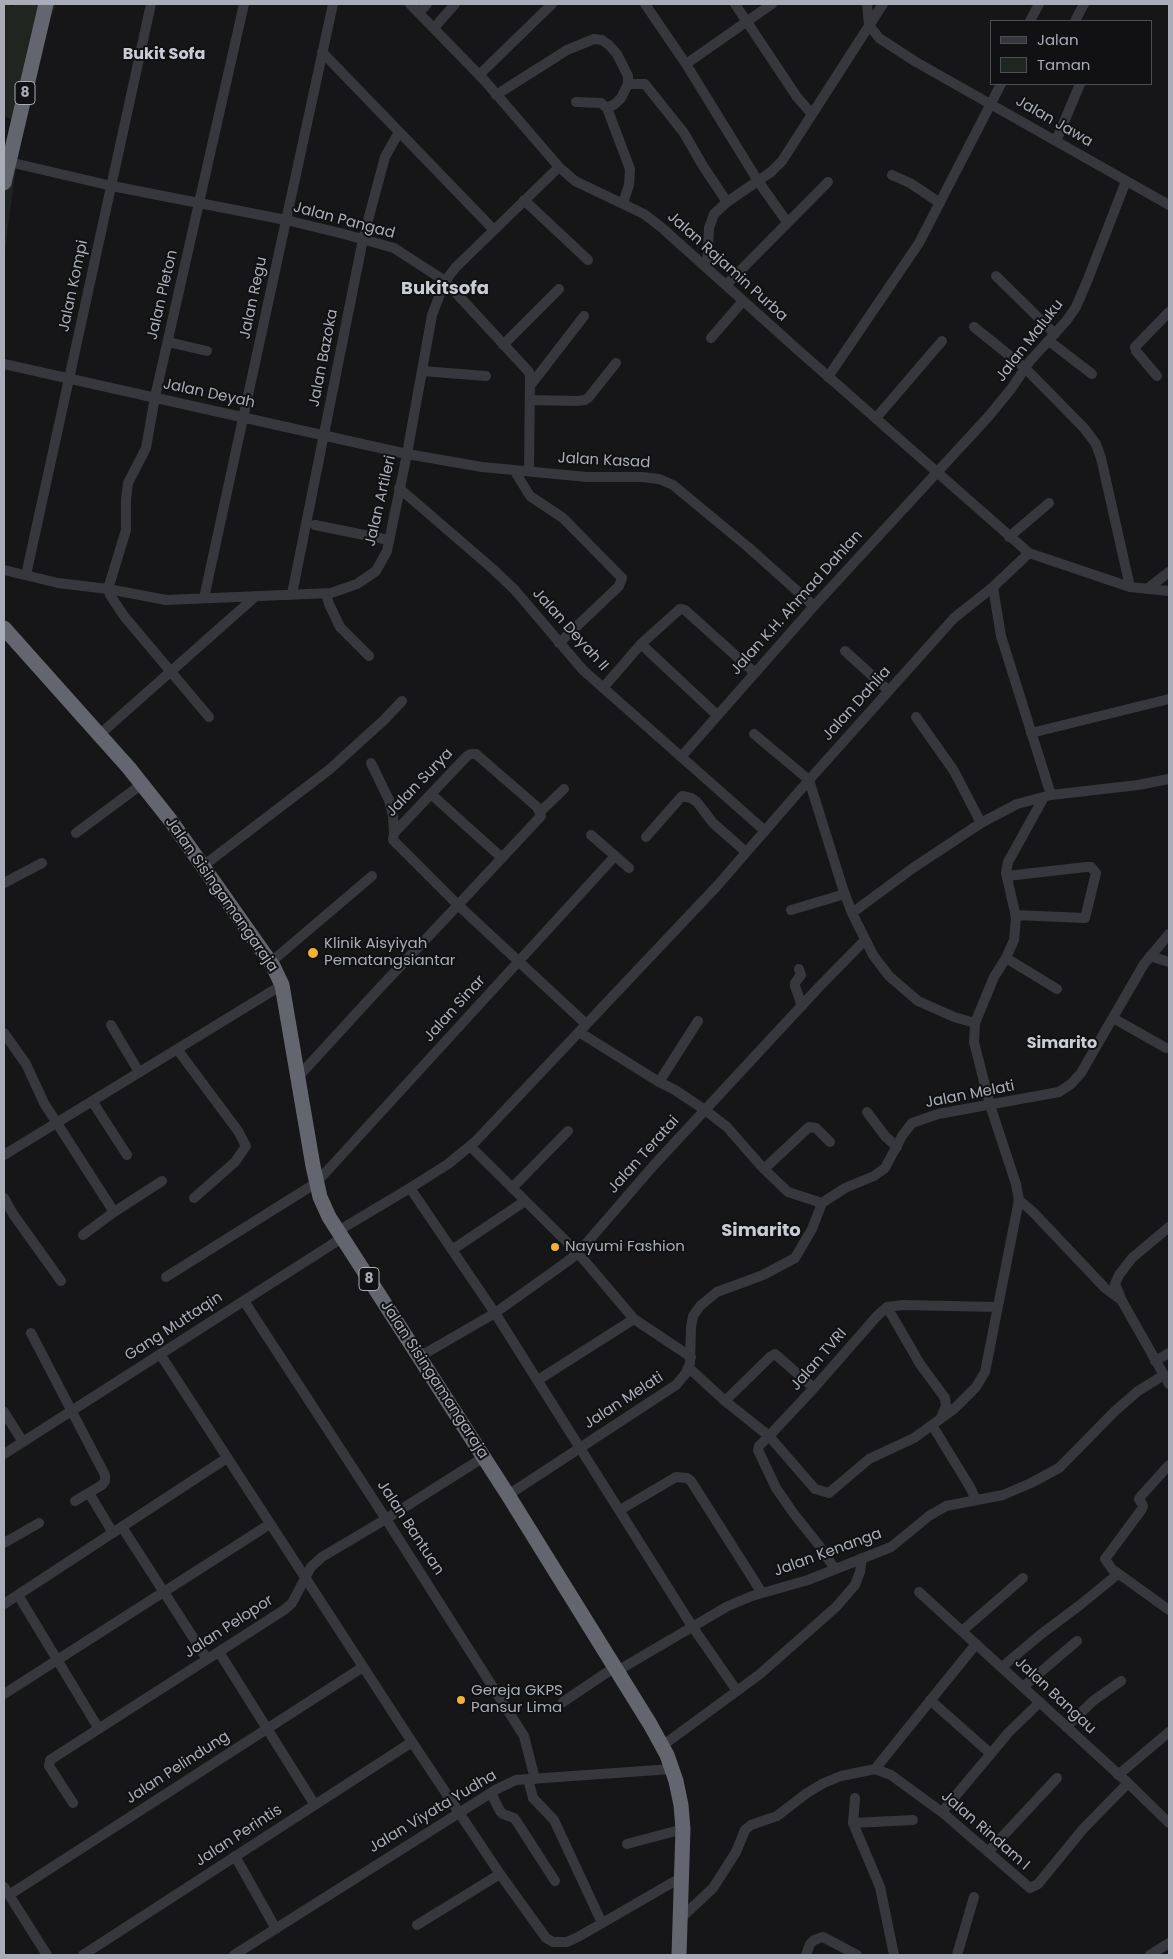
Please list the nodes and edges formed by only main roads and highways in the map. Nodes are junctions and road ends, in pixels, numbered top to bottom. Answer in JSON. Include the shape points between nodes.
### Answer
{"nodes":[{"id":1,"x":46,"y":4,"type":"edge"},
{"id":2,"x":4,"y":183,"type":"edge"},
{"id":3,"x":4,"y":628,"type":"edge"},
{"id":4,"x":679,"y":1955,"type":"edge"}],
"edges":[{"from":1,"to":2,"type":"highway","number":"8"},
{"from":3,"to":4,"type":"highway","name":"Jalan Sisingamangaraja","number":"8","via":[[142,784],[271,962],[282,985],[316,1183],[329,1217],[616,1669],[662,1746],[672,1770],[683,1829]]}]}
